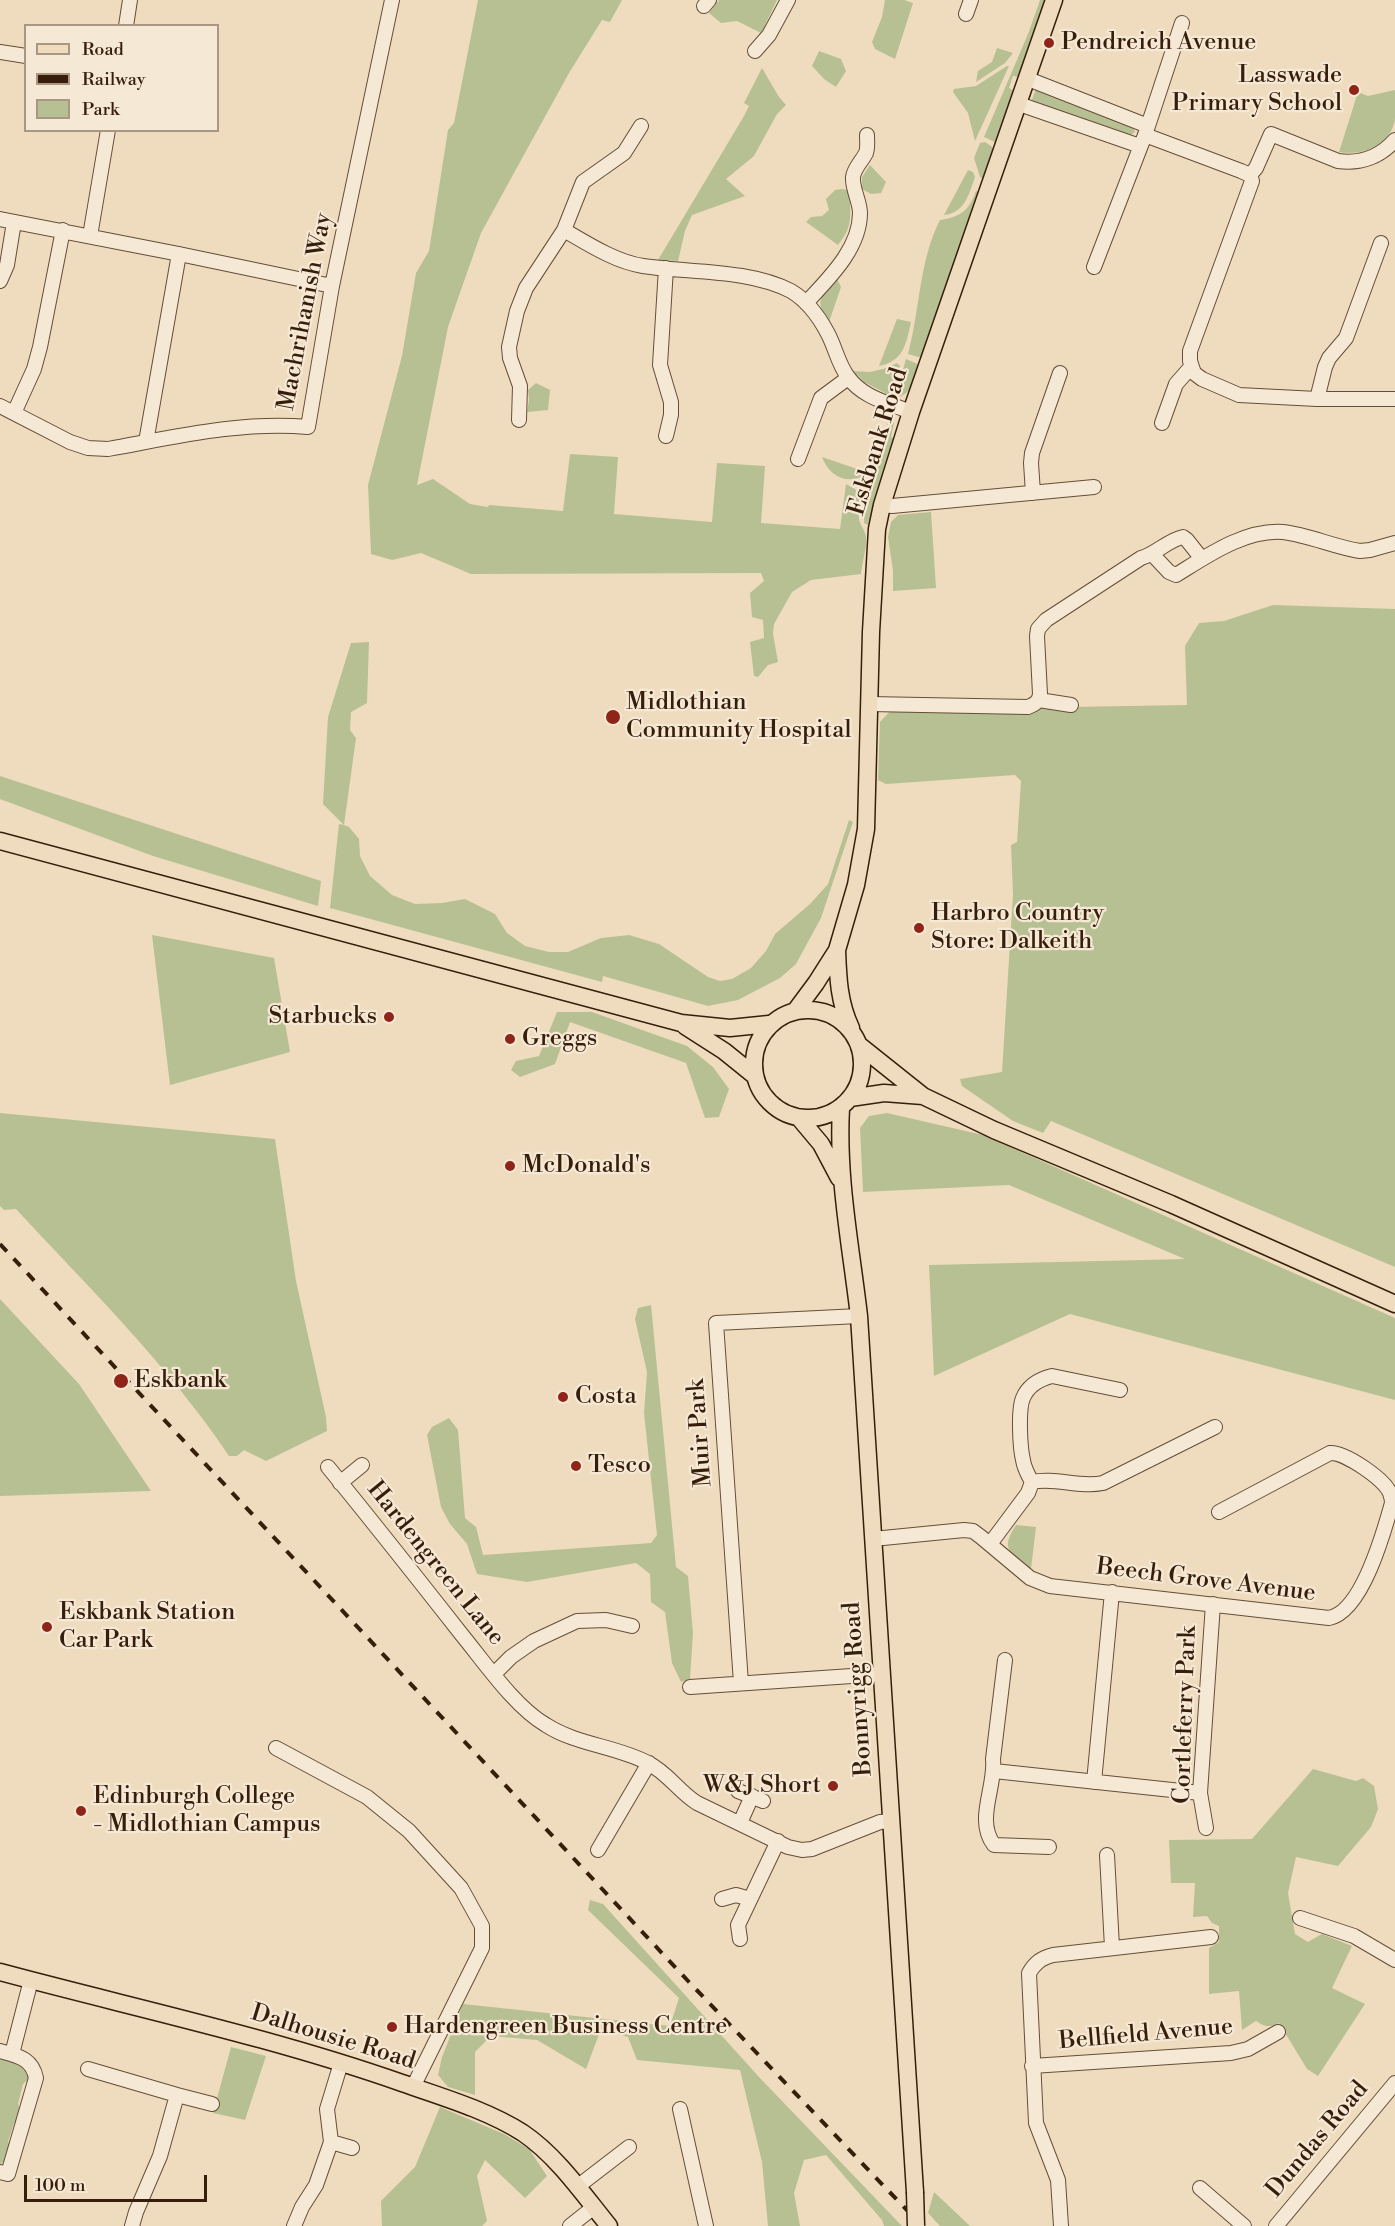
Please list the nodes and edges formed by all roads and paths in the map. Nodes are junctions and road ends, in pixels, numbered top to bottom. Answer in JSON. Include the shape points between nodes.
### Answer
{"nodes":[{"id":1,"x":130,"y":0,"type":"edge"},
{"id":2,"x":788,"y":0,"type":"edge"},
{"id":3,"x":971,"y":0,"type":"edge"},
{"id":4,"x":1054,"y":0,"type":"edge"},
{"id":5,"x":388,"y":1,"type":"edge"},
{"id":6,"x":966,"y":14,"type":"dead end"},
{"id":7,"x":1182,"y":23,"type":"dead end"},
{"id":8,"x":126,"y":24,"type":"edge"},
{"id":9,"x":755,"y":51,"type":"dead end"},
{"id":10,"x":0,"y":52,"type":"edge"},
{"id":11,"x":24,"y":56,"type":"edge"},
{"id":12,"x":1028,"y":79,"type":"junction"},
{"id":13,"x":1019,"y":104,"type":"junction"},
{"id":14,"x":641,"y":126,"type":"dead end"},
{"id":15,"x":108,"y":132,"type":"edge"},
{"id":16,"x":867,"y":135,"type":"dead end"},
{"id":17,"x":1145,"y":136,"type":"junction"},
{"id":18,"x":1395,"y":140,"type":"edge"},
{"id":19,"x":1250,"y":175,"type":"junction"},
{"id":20,"x":7,"y":220,"type":"edge"},
{"id":21,"x":63,"y":230,"type":"junction"},
{"id":22,"x":564,"y":230,"type":"junction"},
{"id":23,"x":90,"y":236,"type":"junction"},
{"id":24,"x":1381,"y":243,"type":"dead end"},
{"id":25,"x":179,"y":254,"type":"junction"},
{"id":26,"x":1094,"y":267,"type":"dead end"},
{"id":27,"x":666,"y":268,"type":"junction"},
{"id":28,"x":0,"y":281,"type":"edge"},
{"id":29,"x":332,"y":286,"type":"junction"},
{"id":30,"x":806,"y":303,"type":"junction"},
{"id":31,"x":1191,"y":367,"type":"junction"},
{"id":32,"x":1060,"y":373,"type":"dead end"},
{"id":33,"x":848,"y":378,"type":"junction"},
{"id":34,"x":1317,"y":399,"type":"junction"},
{"id":35,"x":1395,"y":399,"type":"edge"},
{"id":36,"x":0,"y":406,"type":"edge"},
{"id":37,"x":911,"y":412,"type":"junction"},
{"id":38,"x":14,"y":413,"type":"junction"},
{"id":39,"x":519,"y":420,"type":"dead end"},
{"id":40,"x":1162,"y":423,"type":"dead end"},
{"id":41,"x":666,"y":436,"type":"dead end"},
{"id":42,"x":146,"y":442,"type":"junction"},
{"id":43,"x":798,"y":459,"type":"dead end"},
{"id":44,"x":1094,"y":487,"type":"dead end"},
{"id":45,"x":1034,"y":493,"type":"junction"},
{"id":46,"x":882,"y":505,"type":"junction"},
{"id":47,"x":1395,"y":543,"type":"edge"},
{"id":48,"x":1153,"y":555,"type":"junction"},
{"id":49,"x":1203,"y":559,"type":"junction"},
{"id":50,"x":1039,"y":700,"type":"junction"},
{"id":51,"x":869,"y":704,"type":"junction"},
{"id":52,"x":1071,"y":705,"type":"dead end"},
{"id":53,"x":0,"y":842,"type":"edge"},
{"id":54,"x":837,"y":950,"type":"junction"},
{"id":55,"x":796,"y":1010,"type":"junction"},
{"id":56,"x":681,"y":1023,"type":"junction"},
{"id":57,"x":769,"y":1024,"type":"junction"},
{"id":58,"x":856,"y":1038,"type":"junction"},
{"id":59,"x":755,"y":1076,"type":"junction"},
{"id":60,"x":923,"y":1095,"type":"junction"},
{"id":61,"x":846,"y":1103,"type":"junction"},
{"id":62,"x":800,"y":1119,"type":"junction"},
{"id":63,"x":842,"y":1184,"type":"junction"},
{"id":64,"x":1395,"y":1304,"type":"edge"},
{"id":65,"x":859,"y":1316,"type":"junction"},
{"id":66,"x":1120,"y":1390,"type":"dead end"},
{"id":67,"x":1215,"y":1428,"type":"dead end"},
{"id":68,"x":362,"y":1465,"type":"dead end"},
{"id":69,"x":328,"y":1467,"type":"dead end"},
{"id":70,"x":340,"y":1482,"type":"junction"},
{"id":71,"x":1032,"y":1482,"type":"junction"},
{"id":72,"x":1219,"y":1512,"type":"dead end"},
{"id":73,"x":873,"y":1539,"type":"junction"},
{"id":74,"x":990,"y":1544,"type":"junction"},
{"id":75,"x":1112,"y":1592,"type":"junction"},
{"id":76,"x":1213,"y":1604,"type":"junction"},
{"id":77,"x":632,"y":1626,"type":"dead end"},
{"id":78,"x":1005,"y":1660,"type":"dead end"},
{"id":79,"x":494,"y":1674,"type":"junction"},
{"id":80,"x":881,"y":1674,"type":"junction"},
{"id":81,"x":741,"y":1683,"type":"junction"},
{"id":82,"x":690,"y":1687,"type":"dead end"},
{"id":83,"x":276,"y":1748,"type":"dead end"},
{"id":84,"x":649,"y":1763,"type":"junction"},
{"id":85,"x":994,"y":1771,"type":"junction"},
{"id":86,"x":1094,"y":1782,"type":"junction"},
{"id":87,"x":738,"y":1791,"type":"dead end"},
{"id":88,"x":1200,"y":1793,"type":"junction"},
{"id":89,"x":892,"y":1821,"type":"junction"},
{"id":90,"x":740,"y":1823,"type":"junction"},
{"id":91,"x":1206,"y":1828,"type":"dead end"},
{"id":92,"x":778,"y":1841,"type":"junction"},
{"id":93,"x":1049,"y":1847,"type":"dead end"},
{"id":94,"x":598,"y":1850,"type":"dead end"},
{"id":95,"x":1110,"y":1859,"type":"dead end"},
{"id":96,"x":722,"y":1899,"type":"dead end"},
{"id":97,"x":750,"y":1899,"type":"junction"},
{"id":98,"x":1300,"y":1918,"type":"dead end"},
{"id":99,"x":1211,"y":1937,"type":"dead end"},
{"id":100,"x":741,"y":1939,"type":"dead end"},
{"id":101,"x":1112,"y":1947,"type":"junction"},
{"id":102,"x":1395,"y":1960,"type":"edge"},
{"id":103,"x":0,"y":1972,"type":"edge"},
{"id":104,"x":31,"y":1980,"type":"junction"},
{"id":105,"x":1278,"y":2032,"type":"dead end"},
{"id":106,"x":6,"y":2052,"type":"edge"},
{"id":107,"x":341,"y":2062,"type":"junction"},
{"id":108,"x":1032,"y":2066,"type":"junction"},
{"id":109,"x":88,"y":2068,"type":"dead end"},
{"id":110,"x":1395,"y":2083,"type":"edge"},
{"id":111,"x":413,"y":2087,"type":"junction"},
{"id":112,"x":177,"y":2095,"type":"junction"},
{"id":113,"x":212,"y":2104,"type":"dead end"},
{"id":114,"x":680,"y":2110,"type":"dead end"},
{"id":115,"x":332,"y":2142,"type":"junction"},
{"id":116,"x":629,"y":2147,"type":"dead end"},
{"id":117,"x":352,"y":2148,"type":"dead end"},
{"id":118,"x":0,"y":2172,"type":"edge"},
{"id":119,"x":577,"y":2187,"type":"junction"},
{"id":120,"x":1200,"y":2188,"type":"dead end"},
{"id":121,"x":594,"y":2207,"type":"junction"},
{"id":122,"x":132,"y":2226,"type":"edge"},
{"id":123,"x":294,"y":2226,"type":"edge"},
{"id":124,"x":570,"y":2226,"type":"edge"},
{"id":125,"x":609,"y":2226,"type":"edge"},
{"id":126,"x":706,"y":2226,"type":"edge"},
{"id":127,"x":916,"y":2226,"type":"edge"},
{"id":128,"x":1061,"y":2226,"type":"edge"},
{"id":129,"x":1245,"y":2226,"type":"edge"},
{"id":130,"x":1276,"y":2226,"type":"edge"}],
"edges":[{"from":1,"to":8,"type":"street"},
{"from":2,"to":9,"type":"street","via":[[769,35]]},
{"from":3,"to":6,"type":"street"},
{"from":4,"to":12,"type":"main road","name":"Eskbank Road"},
{"from":5,"to":29,"type":"street","name":"Machrihanish Way"},
{"from":7,"to":17,"type":"street"},
{"from":10,"to":11,"type":"street"},
{"from":12,"to":13,"type":"main road","name":"Eskbank Road"},
{"from":12,"to":17,"type":"street"},
{"from":13,"to":17,"type":"street"},
{"from":13,"to":37,"type":"main road","name":"Eskbank Road"},
{"from":14,"to":22,"type":"street","via":[[624,153],[583,182]]},
{"from":15,"to":23,"type":"street"},
{"from":16,"to":30,"type":"street","via":[[867,151],[854,171],[860,216],[855,236],[834,272]]},
{"from":17,"to":19,"type":"street"},
{"from":17,"to":26,"type":"street"},
{"from":18,"to":19,"type":"street","via":[[1375,156],[1349,162],[1271,134]]},
{"from":19,"to":31,"type":"street","via":[[1251,187],[1190,351]]},
{"from":20,"to":21,"type":"street"},
{"from":20,"to":28,"type":"street","via":[[7,265]]},
{"from":21,"to":23,"type":"street"},
{"from":21,"to":38,"type":"street","via":[[40,347]]},
{"from":22,"to":27,"type":"street","via":[[626,261]]},
{"from":22,"to":39,"type":"street","via":[[526,288],[511,334],[510,358],[520,386]]},
{"from":23,"to":25,"type":"street"},
{"from":24,"to":34,"type":"street","via":[[1346,338],[1325,367]]},
{"from":25,"to":29,"type":"street"},
{"from":25,"to":42,"type":"street"},
{"from":27,"to":30,"type":"street","via":[[754,280],[790,291]]},
{"from":27,"to":41,"type":"street","via":[[660,365],[671,402]]},
{"from":29,"to":42,"type":"street","name":"Machrihanish Way","via":[[308,427],[241,426]]},
{"from":30,"to":33,"type":"street","via":[[828,332]]},
{"from":31,"to":34,"type":"street","via":[[1202,380],[1248,397]]},
{"from":31,"to":40,"type":"street","via":[[1176,384]]},
{"from":32,"to":45,"type":"street","via":[[1032,453]]},
{"from":33,"to":37,"type":"street","via":[[866,394]]},
{"from":33,"to":43,"type":"street","via":[[821,398]]},
{"from":34,"to":35,"type":"street"},
{"from":36,"to":38,"type":"street","name":"Machrihanish Way"},
{"from":37,"to":46,"type":"main road","name":"Eskbank Road"},
{"from":38,"to":42,"type":"street","name":"Machrihanish Way","via":[[88,448]]},
{"from":44,"to":45,"type":"street"},
{"from":45,"to":46,"type":"street"},
{"from":46,"to":51,"type":"main road","name":"Eskbank Road","via":[[877,529]]},
{"from":47,"to":49,"type":"street","via":[[1360,550],[1282,532],[1265,533]]},
{"from":48,"to":49,"type":"street","via":[[1173,575]]},
{"from":48,"to":49,"type":"street","via":[[1183,537]]},
{"from":48,"to":50,"type":"street","via":[[1141,558],[1042,624],[1036,636]]},
{"from":50,"to":51,"type":"street","via":[[1028,706]]},
{"from":50,"to":52,"type":"street"},
{"from":51,"to":54,"type":"main road","name":"Eskbank Road","via":[[866,830],[856,885]]},
{"from":53,"to":56,"type":"main road"},
{"from":54,"to":55,"type":"main road","name":"Eskbank Road"},
{"from":54,"to":58,"type":"main road","name":"Eskbank Road","via":[[841,1002]]},
{"from":55,"to":57,"type":"main road"},
{"from":55,"to":58,"type":"main road","via":[[827,1014],[843,1022]]},
{"from":56,"to":57,"type":"main road","via":[[730,1028]]},
{"from":56,"to":59,"type":"main road"},
{"from":57,"to":59,"type":"main road","via":[[759,1041]]},
{"from":58,"to":60,"type":"main road"},
{"from":58,"to":61,"type":"main road","via":[[861,1076]]},
{"from":59,"to":62,"type":"main road","via":[[770,1104]]},
{"from":60,"to":61,"type":"main road","via":[[884,1093]]},
{"from":60,"to":64,"type":"main road","via":[[994,1130],[1171,1203]]},
{"from":61,"to":62,"type":"main road","via":[[821,1118]]},
{"from":61,"to":63,"type":"main road","name":"Bonnyrigg Road","via":[[839,1140]]},
{"from":62,"to":63,"type":"main road","name":"Bonnyrigg Road","via":[[821,1144]]},
{"from":63,"to":65,"type":"main road","name":"Bonnyrigg Road"},
{"from":65,"to":73,"type":"main road","name":"Bonnyrigg Road"},
{"from":65,"to":81,"type":"street","name":"Muir Park","via":[[716,1323]]},
{"from":66,"to":71,"type":"street","via":[[1052,1376],[1032,1386],[1021,1408],[1022,1459]]},
{"from":67,"to":71,"type":"street","via":[[1103,1483],[1085,1485],[1044,1479]]},
{"from":68,"to":70,"type":"street","name":"Hardengreen Lane"},
{"from":69,"to":70,"type":"street","name":"Hardengreen Lane"},
{"from":70,"to":79,"type":"street","name":"Hardengreen Lane"},
{"from":71,"to":74,"type":"street"},
{"from":72,"to":76,"type":"street","name":"Beech Grove Avenue","via":[[1229,1499],[1336,1452],[1383,1482],[1392,1503],[1373,1566],[1343,1613],[1336,1617]]},
{"from":73,"to":74,"type":"street","name":"Beech Grove Avenue","via":[[964,1530]]},
{"from":73,"to":80,"type":"main road","name":"Bonnyrigg Road"},
{"from":74,"to":75,"type":"street","name":"Beech Grove Avenue","via":[[1039,1582]]},
{"from":75,"to":76,"type":"street","name":"Beech Grove Avenue"},
{"from":75,"to":86,"type":"street"},
{"from":76,"to":88,"type":"street","name":"Cortleferry Park"},
{"from":77,"to":79,"type":"street","name":"Hardengreen Lane","via":[[606,1620],[577,1621],[534,1641]]},
{"from":78,"to":85,"type":"street","via":[[998,1674]]},
{"from":79,"to":84,"type":"street","name":"Hardengreen Lane","via":[[545,1725]]},
{"from":80,"to":81,"type":"street"},
{"from":80,"to":89,"type":"main road","name":"Bonnyrigg Road"},
{"from":81,"to":82,"type":"street"},
{"from":83,"to":111,"type":"street","via":[[367,1797],[409,1831],[461,1888],[482,1926],[482,1948]]},
{"from":84,"to":90,"type":"street","name":"Hardengreen Lane","via":[[690,1798]]},
{"from":84,"to":94,"type":"street"},
{"from":85,"to":86,"type":"street"},
{"from":85,"to":93,"type":"street","via":[[988,1792],[988,1837],[994,1845]]},
{"from":86,"to":88,"type":"street"},
{"from":87,"to":90,"type":"street","via":[[758,1799]]},
{"from":88,"to":91,"type":"street","name":"Cortleferry Park"},
{"from":89,"to":92,"type":"street","name":"Hardengreen Lane","via":[[880,1822],[812,1849],[788,1847]]},
{"from":89,"to":127,"type":"main road","name":"Bonnyrigg Road","bridge":true},
{"from":90,"to":92,"type":"street","name":"Hardengreen Lane"},
{"from":92,"to":97,"type":"street"},
{"from":95,"to":101,"type":"street"},
{"from":96,"to":97,"type":"street","via":[[736,1895]]},
{"from":97,"to":100,"type":"street","via":[[738,1925]]},
{"from":98,"to":102,"type":"street","via":[[1313,1928],[1354,1936]]},
{"from":99,"to":101,"type":"street"},
{"from":101,"to":108,"type":"street","via":[[1053,1954],[1033,1965],[1028,1983]]},
{"from":103,"to":104,"type":"main road","name":"Dalhousie Road"},
{"from":104,"to":106,"type":"street"},
{"from":104,"to":107,"type":"main road","name":"Dalhousie Road"},
{"from":105,"to":108,"type":"street","name":"Bellfield Avenue","via":[[1258,2036],[1248,2049],[1231,2053]]},
{"from":106,"to":118,"type":"street","via":[[27,2061],[36,2078],[8,2174]]},
{"from":107,"to":111,"type":"main road","name":"Dalhousie Road"},
{"from":107,"to":115,"type":"street","via":[[327,2109]]},
{"from":108,"to":128,"type":"street","via":[[1036,2123],[1058,2180]]},
{"from":109,"to":112,"type":"street"},
{"from":110,"to":130,"type":"street","name":"Dundas Road"},
{"from":111,"to":119,"type":"main road","name":"Dalhousie Road","via":[[485,2114],[522,2133]]},
{"from":112,"to":113,"type":"street"},
{"from":112,"to":122,"type":"street","via":[[160,2156]]},
{"from":114,"to":126,"type":"street"},
{"from":115,"to":117,"type":"street"},
{"from":115,"to":123,"type":"street","via":[[316,2185]]},
{"from":116,"to":119,"type":"street"},
{"from":119,"to":121,"type":"main road","name":"Dalhousie Road"},
{"from":120,"to":129,"type":"street"},
{"from":121,"to":124,"type":"street"},
{"from":121,"to":125,"type":"main road","name":"Dalhousie Road"}]}
